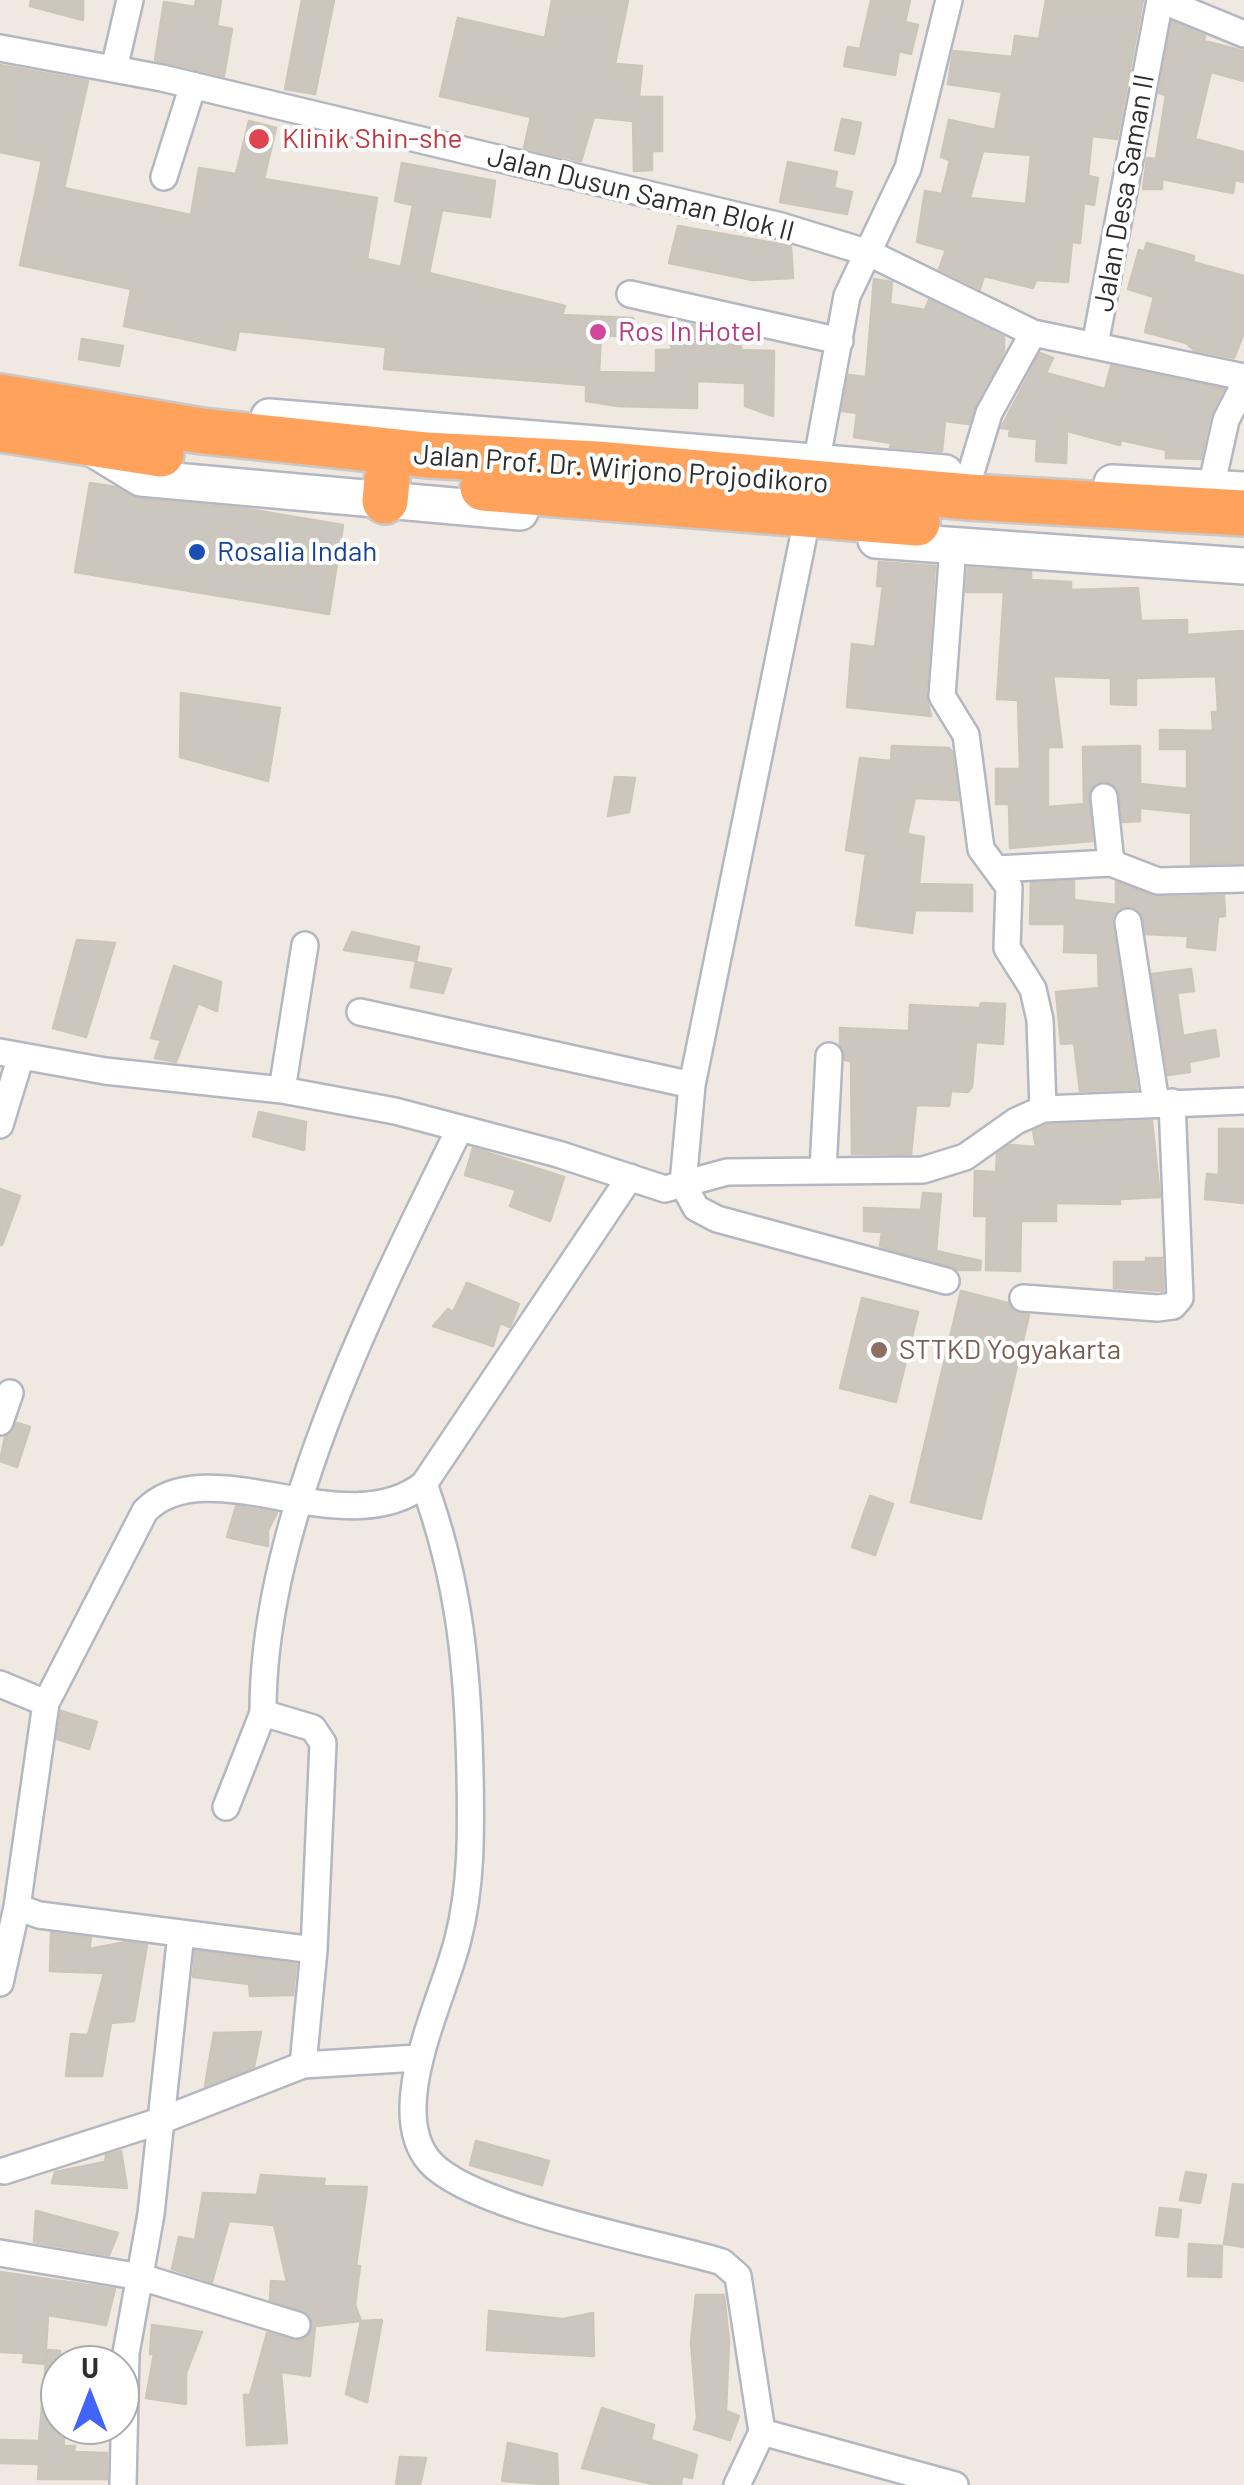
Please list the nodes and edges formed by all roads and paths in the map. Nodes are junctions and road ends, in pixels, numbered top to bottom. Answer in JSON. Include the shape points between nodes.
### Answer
{"nodes":[{"id":1,"x":130,"y":0,"type":"edge"},
{"id":2,"x":948,"y":0,"type":"edge"},
{"id":3,"x":1161,"y":0,"type":"edge"},
{"id":4,"x":1244,"y":34,"type":"edge"},
{"id":5,"x":0,"y":48,"type":"edge"},
{"id":6,"x":114,"y":69,"type":"junction"},
{"id":7,"x":194,"y":86,"type":"junction"},
{"id":8,"x":164,"y":177,"type":"dead end"},
{"id":9,"x":869,"y":253,"type":"junction"},
{"id":10,"x":630,"y":294,"type":"dead end"},
{"id":11,"x":1032,"y":333,"type":"junction"},
{"id":12,"x":840,"y":341,"type":"junction"},
{"id":13,"x":1096,"y":345,"type":"junction"},
{"id":14,"x":1244,"y":377,"type":"edge"},
{"id":15,"x":1244,"y":385,"type":"edge"},
{"id":16,"x":18,"y":416,"type":"edge"},
{"id":17,"x":87,"y":428,"type":"junction"},
{"id":18,"x":817,"y":459,"type":"junction"},
{"id":19,"x":970,"y":476,"type":"junction"},
{"id":20,"x":386,"y":490,"type":"junction"},
{"id":21,"x":1233,"y":497,"type":"edge"},
{"id":22,"x":804,"y":534,"type":"junction"},
{"id":23,"x":952,"y":546,"type":"junction"},
{"id":24,"x":1243,"y":561,"type":"edge"},
{"id":25,"x":1104,"y":797,"type":"dead end"},
{"id":26,"x":1112,"y":863,"type":"junction"},
{"id":27,"x":996,"y":868,"type":"junction"},
{"id":28,"x":1244,"y":879,"type":"edge"},
{"id":29,"x":1128,"y":922,"type":"dead end"},
{"id":30,"x":305,"y":945,"type":"dead end"},
{"id":31,"x":360,"y":1012,"type":"dead end"},
{"id":32,"x":10,"y":1054,"type":"edge"},
{"id":33,"x":829,"y":1056,"type":"dead end"},
{"id":34,"x":692,"y":1086,"type":"junction"},
{"id":35,"x":282,"y":1090,"type":"junction"},
{"id":36,"x":1244,"y":1101,"type":"edge"},
{"id":37,"x":1164,"y":1103,"type":"junction"},
{"id":38,"x":1044,"y":1109,"type":"junction"},
{"id":39,"x":0,"y":1125,"type":"edge"},
{"id":40,"x":460,"y":1128,"type":"junction"},
{"id":41,"x":823,"y":1170,"type":"junction"},
{"id":42,"x":630,"y":1176,"type":"junction"},
{"id":43,"x":683,"y":1184,"type":"junction"},
{"id":44,"x":946,"y":1281,"type":"dead end"},
{"id":45,"x":1023,"y":1298,"type":"dead end"},
{"id":46,"x":10,"y":1393,"type":"dead end"},
{"id":47,"x":0,"y":1422,"type":"edge"},
{"id":48,"x":424,"y":1484,"type":"junction"},
{"id":49,"x":297,"y":1502,"type":"junction"},
{"id":50,"x":0,"y":1684,"type":"edge"},
{"id":51,"x":46,"y":1703,"type":"junction"},
{"id":52,"x":263,"y":1713,"type":"junction"},
{"id":53,"x":226,"y":1807,"type":"dead end"},
{"id":54,"x":10,"y":1870,"type":"edge"},
{"id":55,"x":17,"y":1907,"type":"junction"},
{"id":56,"x":181,"y":1933,"type":"junction"},
{"id":57,"x":314,"y":1950,"type":"junction"},
{"id":58,"x":3,"y":1965,"type":"edge"},
{"id":59,"x":418,"y":2058,"type":"junction"},
{"id":60,"x":303,"y":2065,"type":"junction"},
{"id":61,"x":160,"y":2120,"type":"junction"},
{"id":62,"x":4,"y":2171,"type":"dead end"},
{"id":63,"x":0,"y":2253,"type":"edge"},
{"id":64,"x":141,"y":2278,"type":"junction"},
{"id":65,"x":297,"y":2325,"type":"dead end"},
{"id":66,"x":762,"y":2432,"type":"junction"},
{"id":67,"x":123,"y":2485,"type":"edge"},
{"id":68,"x":737,"y":2485,"type":"edge"},
{"id":69,"x":956,"y":2485,"type":"edge"}],
"edges":[{"from":1,"to":6,"type":"street"},
{"from":2,"to":9,"type":"street","via":[[908,168]]},
{"from":3,"to":4,"type":"street"},
{"from":3,"to":13,"type":"street","name":"Jalan Desa Saman II"},
{"from":5,"to":6,"type":"street","name":"Jalan Dusun Saman Blok II"},
{"from":6,"to":7,"type":"street","name":"Jalan Dusun Saman Blok II"},
{"from":7,"to":8,"type":"street"},
{"from":7,"to":9,"type":"street","name":"Jalan Dusun Saman Blok II"},
{"from":9,"to":11,"type":"street","name":"Jalan Dusun Saman Blok II"},
{"from":9,"to":12,"type":"street","via":[[847,296]]},
{"from":10,"to":12,"type":"street"},
{"from":11,"to":13,"type":"street","name":"Jalan Desa Saman II"},
{"from":11,"to":19,"type":"street","via":[[989,412]]},
{"from":12,"to":18,"type":"street"},
{"from":13,"to":14,"type":"street"},
{"from":15,"to":21,"type":"street","via":[[1226,420]]},
{"from":16,"to":17,"type":"highway"},
{"from":17,"to":18,"type":"street","via":[[114,400],[207,413]]},
{"from":17,"to":20,"type":"highway"},
{"from":17,"to":21,"type":"highway","name":"Jalan Prof. Dr. Wirjono Projodikoro","via":[[202,431],[969,497]]},
{"from":18,"to":19,"type":"street"},
{"from":19,"to":21,"type":"street"},
{"from":20,"to":22,"type":"street"},
{"from":20,"to":24,"type":"highway","via":[[818,516]]},
{"from":22,"to":23,"type":"street"},
{"from":22,"to":34,"type":"street"},
{"from":23,"to":24,"type":"street"},
{"from":23,"to":27,"type":"street","via":[[942,696],[966,735],[981,850]]},
{"from":25,"to":26,"type":"street"},
{"from":26,"to":27,"type":"street"},
{"from":26,"to":28,"type":"street","via":[[1158,882]]},
{"from":27,"to":38,"type":"street","via":[[1012,899],[1006,948],[1033,989],[1040,1020]]},
{"from":29,"to":37,"type":"street"},
{"from":30,"to":35,"type":"street"},
{"from":31,"to":34,"type":"street"},
{"from":32,"to":35,"type":"street"},
{"from":32,"to":39,"type":"street"},
{"from":33,"to":41,"type":"street"},
{"from":34,"to":43,"type":"street"},
{"from":35,"to":40,"type":"street"},
{"from":36,"to":37,"type":"street"},
{"from":37,"to":38,"type":"street"},
{"from":37,"to":45,"type":"street","via":[[1180,1298],[1158,1308]]},
{"from":38,"to":41,"type":"street","via":[[948,1165]]},
{"from":40,"to":42,"type":"street"},
{"from":40,"to":49,"type":"street","via":[[377,1304]]},
{"from":41,"to":43,"type":"street","via":[[727,1172]]},
{"from":42,"to":43,"type":"street","via":[[665,1189]]},
{"from":42,"to":48,"type":"street"},
{"from":43,"to":44,"type":"street","via":[[696,1208],[717,1219]]},
{"from":46,"to":47,"type":"street"},
{"from":48,"to":49,"type":"street","via":[[408,1497],[368,1505]]},
{"from":48,"to":59,"type":"street","via":[[458,1594],[472,1845],[458,1938]]},
{"from":49,"to":51,"type":"street","via":[[196,1488],[158,1498]]},
{"from":49,"to":52,"type":"street","via":[[266,1637]]},
{"from":50,"to":51,"type":"street"},
{"from":51,"to":54,"type":"street"},
{"from":52,"to":53,"type":"street"},
{"from":52,"to":57,"type":"street","via":[[313,1728],[323,1743]]},
{"from":54,"to":55,"type":"street"},
{"from":55,"to":56,"type":"street"},
{"from":55,"to":58,"type":"street"},
{"from":56,"to":57,"type":"street"},
{"from":56,"to":61,"type":"street"},
{"from":57,"to":60,"type":"street"},
{"from":59,"to":60,"type":"street"},
{"from":59,"to":66,"type":"street","via":[[414,2136],[447,2177],[572,2224],[722,2262],[738,2276]]},
{"from":60,"to":61,"type":"street"},
{"from":61,"to":62,"type":"street"},
{"from":61,"to":64,"type":"street"},
{"from":63,"to":64,"type":"street"},
{"from":64,"to":65,"type":"street"},
{"from":64,"to":67,"type":"street","via":[[126,2353]]},
{"from":66,"to":68,"type":"street"},
{"from":66,"to":69,"type":"street"}]}
